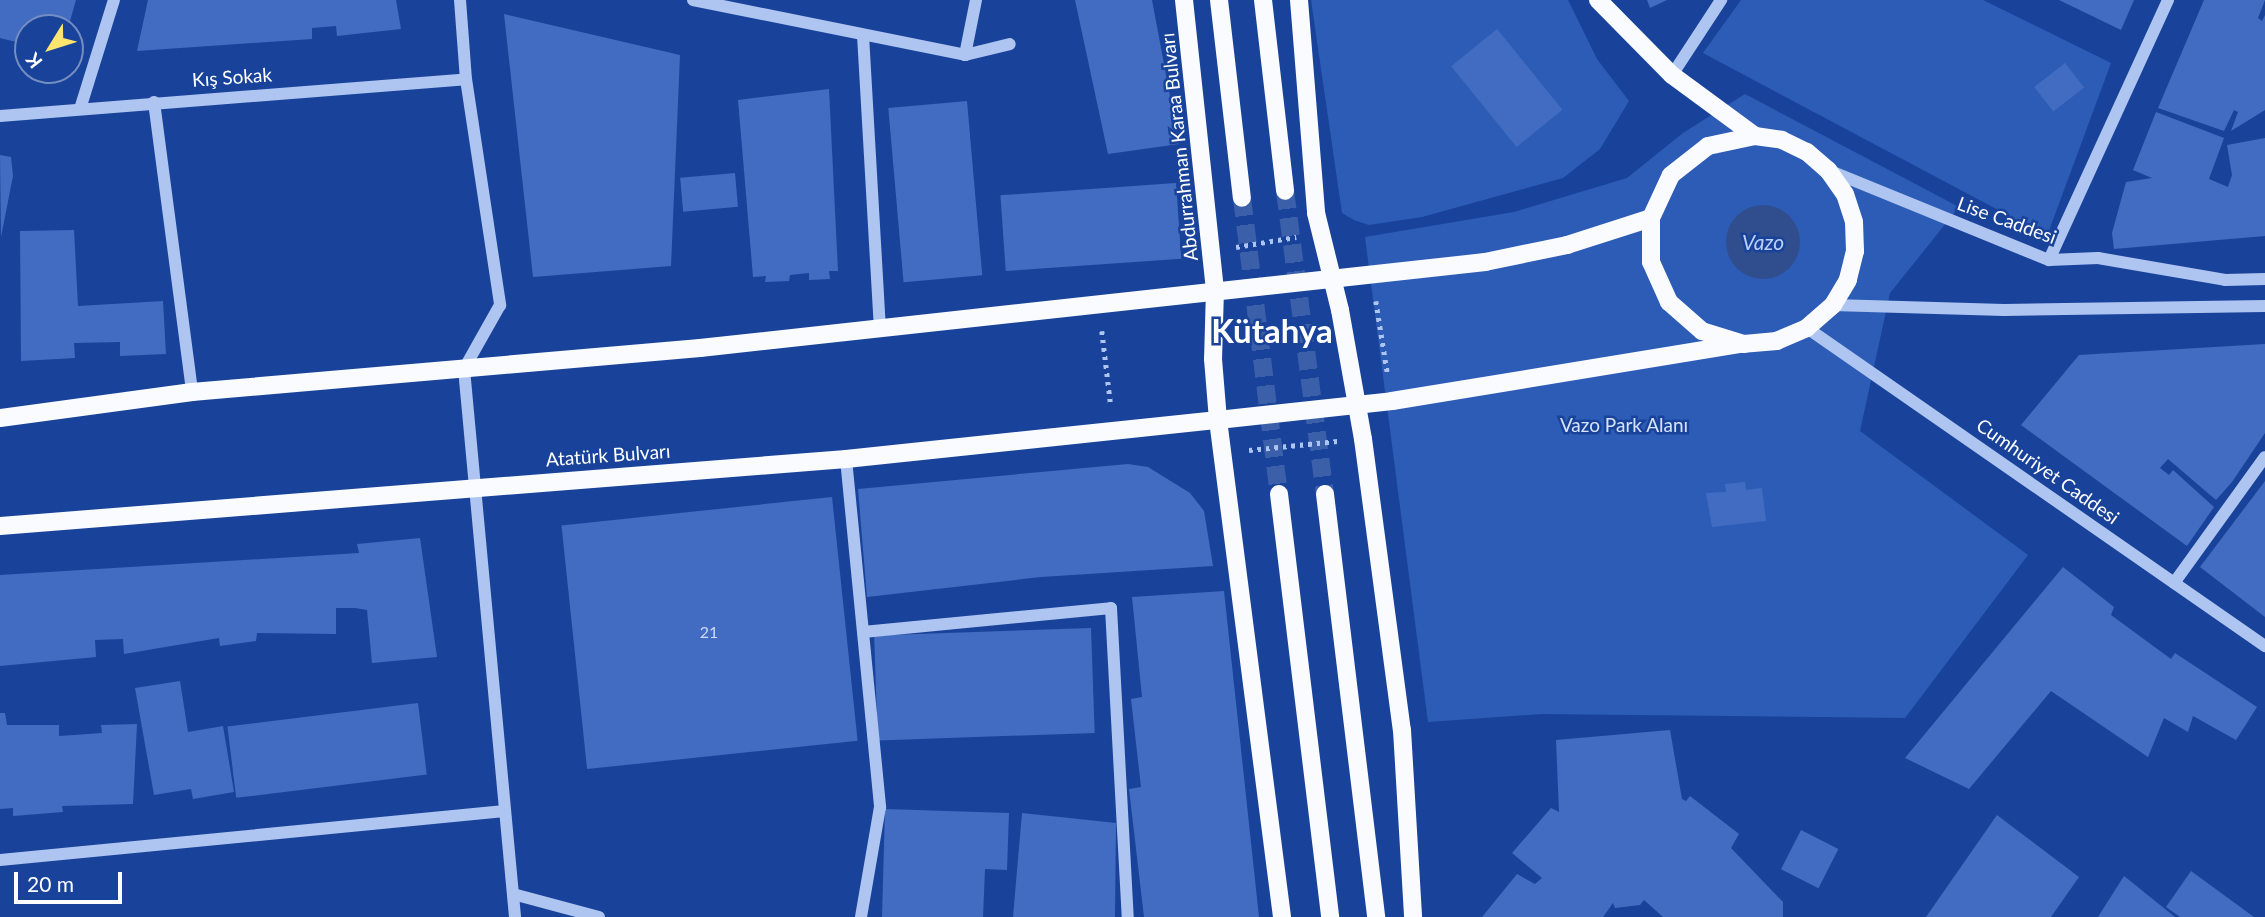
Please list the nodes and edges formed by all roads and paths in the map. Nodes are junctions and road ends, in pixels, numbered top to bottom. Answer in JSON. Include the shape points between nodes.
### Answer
{"nodes":[{"id":1,"x":114,"y":0,"type":"edge"},
{"id":2,"x":460,"y":0,"type":"edge"},
{"id":3,"x":693,"y":0,"type":"edge"},
{"id":4,"x":975,"y":0,"type":"edge"},
{"id":5,"x":1184,"y":0,"type":"edge"},
{"id":6,"x":1219,"y":0,"type":"edge"},
{"id":7,"x":1263,"y":0,"type":"edge"},
{"id":8,"x":1299,"y":0,"type":"edge"},
{"id":9,"x":1598,"y":0,"type":"edge"},
{"id":10,"x":1721,"y":0,"type":"edge"},
{"id":11,"x":2168,"y":0,"type":"edge"},
{"id":12,"x":863,"y":35,"type":"junction"},
{"id":13,"x":1010,"y":44,"type":"dead end"},
{"id":14,"x":965,"y":55,"type":"junction"},
{"id":15,"x":1672,"y":75,"type":"junction"},
{"id":16,"x":466,"y":79,"type":"junction"},
{"id":17,"x":154,"y":102,"type":"junction"},
{"id":18,"x":80,"y":108,"type":"junction"},
{"id":19,"x":0,"y":116,"type":"edge"},
{"id":20,"x":1755,"y":136,"type":"junction"},
{"id":21,"x":1828,"y":170,"type":"junction"},
{"id":22,"x":1285,"y":191,"type":"tunnel mouth"},
{"id":23,"x":1242,"y":198,"type":"tunnel mouth"},
{"id":24,"x":1651,"y":218,"type":"junction"},
{"id":25,"x":1320,"y":233,"type":"junction"},
{"id":26,"x":1211,"y":251,"type":"junction"},
{"id":27,"x":2049,"y":260,"type":"junction"},
{"id":28,"x":1372,"y":273,"type":"junction"},
{"id":29,"x":1329,"y":277,"type":"junction"},
{"id":30,"x":2265,"y":279,"type":"edge"},
{"id":31,"x":1215,"y":289,"type":"junction"},
{"id":32,"x":1099,"y":303,"type":"junction"},
{"id":33,"x":1833,"y":305,"type":"junction"},
{"id":34,"x":2265,"y":306,"type":"edge"},
{"id":35,"x":1807,"y":328,"type":"junction"},
{"id":36,"x":880,"y":330,"type":"junction"},
{"id":37,"x":1744,"y":344,"type":"junction"},
{"id":38,"x":464,"y":369,"type":"junction"},
{"id":39,"x":192,"y":392,"type":"junction"},
{"id":40,"x":1392,"y":401,"type":"junction"},
{"id":41,"x":1357,"y":405,"type":"junction"},
{"id":42,"x":0,"y":418,"type":"edge"},
{"id":43,"x":1218,"y":420,"type":"junction"},
{"id":44,"x":1114,"y":431,"type":"junction"},
{"id":45,"x":1363,"y":439,"type":"junction"},
{"id":46,"x":1224,"y":452,"type":"junction"},
{"id":47,"x":2265,"y":457,"type":"edge"},
{"id":48,"x":846,"y":459,"type":"junction"},
{"id":49,"x":472,"y":486,"type":"junction"},
{"id":50,"x":1279,"y":494,"type":"tunnel mouth"},
{"id":51,"x":1325,"y":494,"type":"tunnel mouth"},
{"id":52,"x":0,"y":526,"type":"edge"},
{"id":53,"x":2174,"y":583,"type":"junction"},
{"id":54,"x":863,"y":632,"type":"junction"},
{"id":55,"x":2265,"y":646,"type":"edge"},
{"id":56,"x":505,"y":811,"type":"junction"},
{"id":57,"x":0,"y":860,"type":"edge"},
{"id":58,"x":513,"y":894,"type":"junction"},
{"id":59,"x":515,"y":917,"type":"edge"},
{"id":60,"x":599,"y":917,"type":"edge"},
{"id":61,"x":861,"y":917,"type":"edge"},
{"id":62,"x":1128,"y":917,"type":"edge"},
{"id":63,"x":1282,"y":917,"type":"edge"},
{"id":64,"x":1330,"y":917,"type":"edge"},
{"id":65,"x":1376,"y":917,"type":"edge"},
{"id":66,"x":1413,"y":917,"type":"edge"}],
"edges":[{"from":1,"to":18,"type":"street"},
{"from":2,"to":16,"type":"street"},
{"from":3,"to":12,"type":"street"},
{"from":4,"to":14,"type":"street"},
{"from":5,"to":26,"type":"main road","name":"Abdurrahman Karaa Bulvarı"},
{"from":6,"to":23,"type":"main road"},
{"from":7,"to":22,"type":"main road"},
{"from":8,"to":25,"type":"main road"},
{"from":9,"to":15,"type":"main road"},
{"from":10,"to":15,"type":"street"},
{"from":11,"to":27,"type":"street"},
{"from":12,"to":14,"type":"street"},
{"from":12,"to":36,"type":"street"},
{"from":13,"to":14,"type":"street"},
{"from":15,"to":20,"type":"main road"},
{"from":16,"to":17,"type":"street","name":"Kış Sokak"},
{"from":16,"to":38,"type":"street","via":[[500,305]]},
{"from":17,"to":18,"type":"street","name":"Kış Sokak"},
{"from":17,"to":39,"type":"street"},
{"from":18,"to":19,"type":"street","name":"Kış Sokak"},
{"from":20,"to":21,"type":"main road","via":[[1782,140],[1807,152]]},
{"from":20,"to":24,"type":"main road","via":[[1708,146],[1671,175]]},
{"from":21,"to":27,"type":"street","name":"Lise Caddesi"},
{"from":21,"to":33,"type":"main road","via":[[1845,194],[1854,222],[1855,251],[1848,280]]},
{"from":24,"to":28,"type":"main road","via":[[1567,245],[1485,262]]},
{"from":24,"to":37,"type":"main road","via":[[1651,262],[1669,302],[1702,331]]},
{"from":25,"to":26,"type":"path"},
{"from":25,"to":29,"type":"main road"},
{"from":26,"to":31,"type":"main road","name":"Abdurrahman Karaa Bulvarı"},
{"from":27,"to":30,"type":"street","name":"Lise Caddesi","via":[[2098,258],[2225,280]]},
{"from":28,"to":29,"type":"main road"},
{"from":28,"to":40,"type":"path"},
{"from":29,"to":31,"type":"main road"},
{"from":29,"to":41,"type":"main road"},
{"from":31,"to":32,"type":"main road"},
{"from":31,"to":43,"type":"main road","name":"Abdurrahman Karaa Bulvarı","via":[[1213,359]]},
{"from":32,"to":36,"type":"main road"},
{"from":32,"to":44,"type":"path"},
{"from":33,"to":34,"type":"street","via":[[2004,310]]},
{"from":33,"to":35,"type":"main road"},
{"from":35,"to":37,"type":"main road","via":[[1777,341]]},
{"from":35,"to":53,"type":"street","name":"Cumhuriyet Caddesi"},
{"from":36,"to":38,"type":"main road"},
{"from":37,"to":40,"type":"main road","name":"Atatürk Bulvarı"},
{"from":38,"to":39,"type":"main road"},
{"from":38,"to":49,"type":"street"},
{"from":39,"to":42,"type":"main road"},
{"from":40,"to":41,"type":"main road","name":"Atatürk Bulvarı"},
{"from":41,"to":43,"type":"main road","name":"Atatürk Bulvarı"},
{"from":41,"to":45,"type":"main road"},
{"from":43,"to":44,"type":"main road","name":"Atatürk Bulvarı"},
{"from":43,"to":46,"type":"main road","name":"Abdurrahman Karaa Bulvarı"},
{"from":44,"to":48,"type":"main road","name":"Atatürk Bulvarı"},
{"from":45,"to":46,"type":"path"},
{"from":45,"to":66,"type":"main road","via":[[1402,730]]},
{"from":46,"to":63,"type":"main road","name":"Abdurrahman Karaa Bulvarı"},
{"from":47,"to":53,"type":"street"},
{"from":48,"to":49,"type":"main road","name":"Atatürk Bulvarı"},
{"from":48,"to":54,"type":"street"},
{"from":49,"to":52,"type":"main road","name":"Atatürk Bulvarı"},
{"from":49,"to":56,"type":"street"},
{"from":50,"to":64,"type":"main road"},
{"from":51,"to":65,"type":"main road"},
{"from":53,"to":55,"type":"street","name":"Cumhuriyet Caddesi"},
{"from":54,"to":61,"type":"street","via":[[880,807]]},
{"from":54,"to":62,"type":"street","via":[[1111,608]]},
{"from":56,"to":57,"type":"street"},
{"from":56,"to":58,"type":"street"},
{"from":58,"to":59,"type":"street"},
{"from":58,"to":60,"type":"street"}]}
